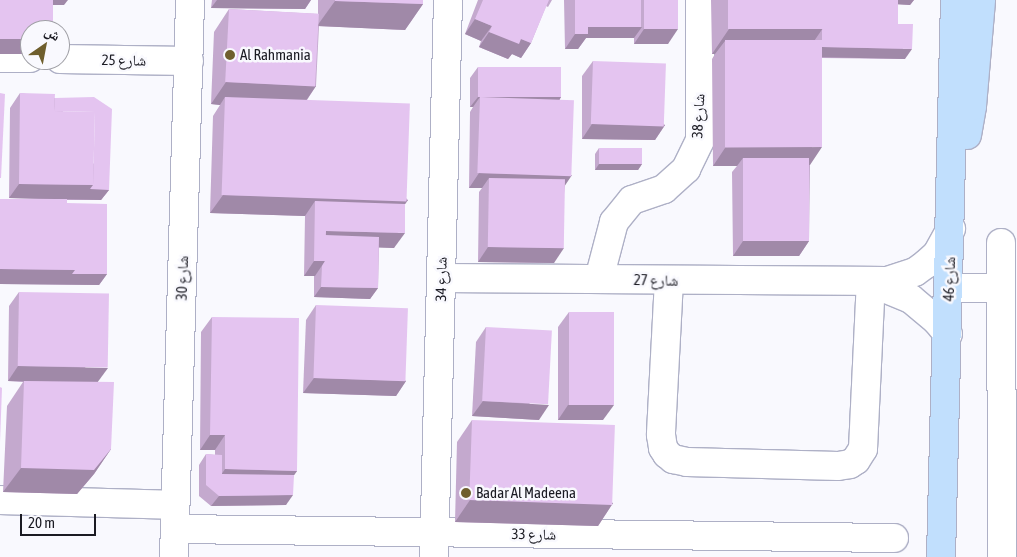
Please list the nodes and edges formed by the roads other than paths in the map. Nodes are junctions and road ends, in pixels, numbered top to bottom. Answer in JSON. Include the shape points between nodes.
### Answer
{"nodes":[{"id":1,"x":190,"y":0,"type":"edge"},
{"id":2,"x":448,"y":0,"type":"edge"},
{"id":3,"x":700,"y":0,"type":"edge"},
{"id":4,"x":955,"y":0,"type":"edge"},
{"id":5,"x":981,"y":0,"type":"edge"},
{"id":6,"x":0,"y":58,"type":"edge"},
{"id":7,"x":20,"y":58,"type":"edge"},
{"id":8,"x":70,"y":59,"type":"edge"},
{"id":9,"x":188,"y":61,"type":"junction"},
{"id":10,"x":952,"y":175,"type":"junction"},
{"id":11,"x":951,"y":229,"type":"junction"},
{"id":12,"x":1001,"y":243,"type":"dead end"},
{"id":13,"x":441,"y":278,"type":"junction"},
{"id":14,"x":599,"y":279,"type":"junction"},
{"id":15,"x":670,"y":280,"type":"junction"},
{"id":16,"x":871,"y":282,"type":"junction"},
{"id":17,"x":949,"y":288,"type":"junction"},
{"id":18,"x":1001,"y":288,"type":"junction"},
{"id":19,"x":948,"y":334,"type":"junction"},
{"id":20,"x":0,"y":500,"type":"edge"},
{"id":21,"x":175,"y":517,"type":"junction"},
{"id":22,"x":894,"y":538,"type":"dead end"},
{"id":23,"x":434,"y":545,"type":"edge"},
{"id":24,"x":174,"y":557,"type":"edge"},
{"id":25,"x":941,"y":557,"type":"edge"},
{"id":26,"x":1002,"y":557,"type":"edge"}],
"edges":[{"from":1,"to":9,"type":"street","name":"شارع 30"},
{"from":2,"to":13,"type":"street","name":"شارع 34"},
{"from":3,"to":14,"type":"street","name":"شارع 38","via":[[700,140],[686,169],[664,189],[632,200],[614,222]]},
{"from":4,"to":10,"type":"main road","name":"شارع 46"},
{"from":5,"to":10,"type":"main road","via":[[970,125]]},
{"from":6,"to":7,"type":"street"},
{"from":8,"to":9,"type":"street","name":"شارع 25"},
{"from":9,"to":21,"type":"street","name":"شارع 30"},
{"from":10,"to":11,"type":"main road","name":"شارع 46"},
{"from":11,"to":16,"type":"street","name":"شارع 27","via":[[937,254],[915,272],[887,282]]},
{"from":11,"to":17,"type":"main road","name":"شارع 46"},
{"from":12,"to":18,"type":"street"},
{"from":13,"to":14,"type":"street","name":"شارع 27"},
{"from":13,"to":23,"type":"street","name":"شارع 34"},
{"from":14,"to":15,"type":"street","name":"شارع 27"},
{"from":15,"to":16,"type":"street","name":"شارع 27"},
{"from":15,"to":16,"type":"street","via":[[661,442],[667,454],[672,459],[687,462],[838,466],[856,460],[863,449]]},
{"from":16,"to":19,"type":"street","name":"شارع 27","via":[[911,299]]},
{"from":17,"to":18,"type":"street"},
{"from":17,"to":19,"type":"main road","name":"شارع 46"},
{"from":18,"to":26,"type":"street"},
{"from":19,"to":25,"type":"main road","name":"شارع 46"},
{"from":20,"to":21,"type":"street","name":"شارع 33"},
{"from":21,"to":23,"type":"street","name":"شارع 33"},
{"from":21,"to":24,"type":"street","name":"شارع 30"},
{"from":22,"to":23,"type":"street","name":"شارع 33"}]}
